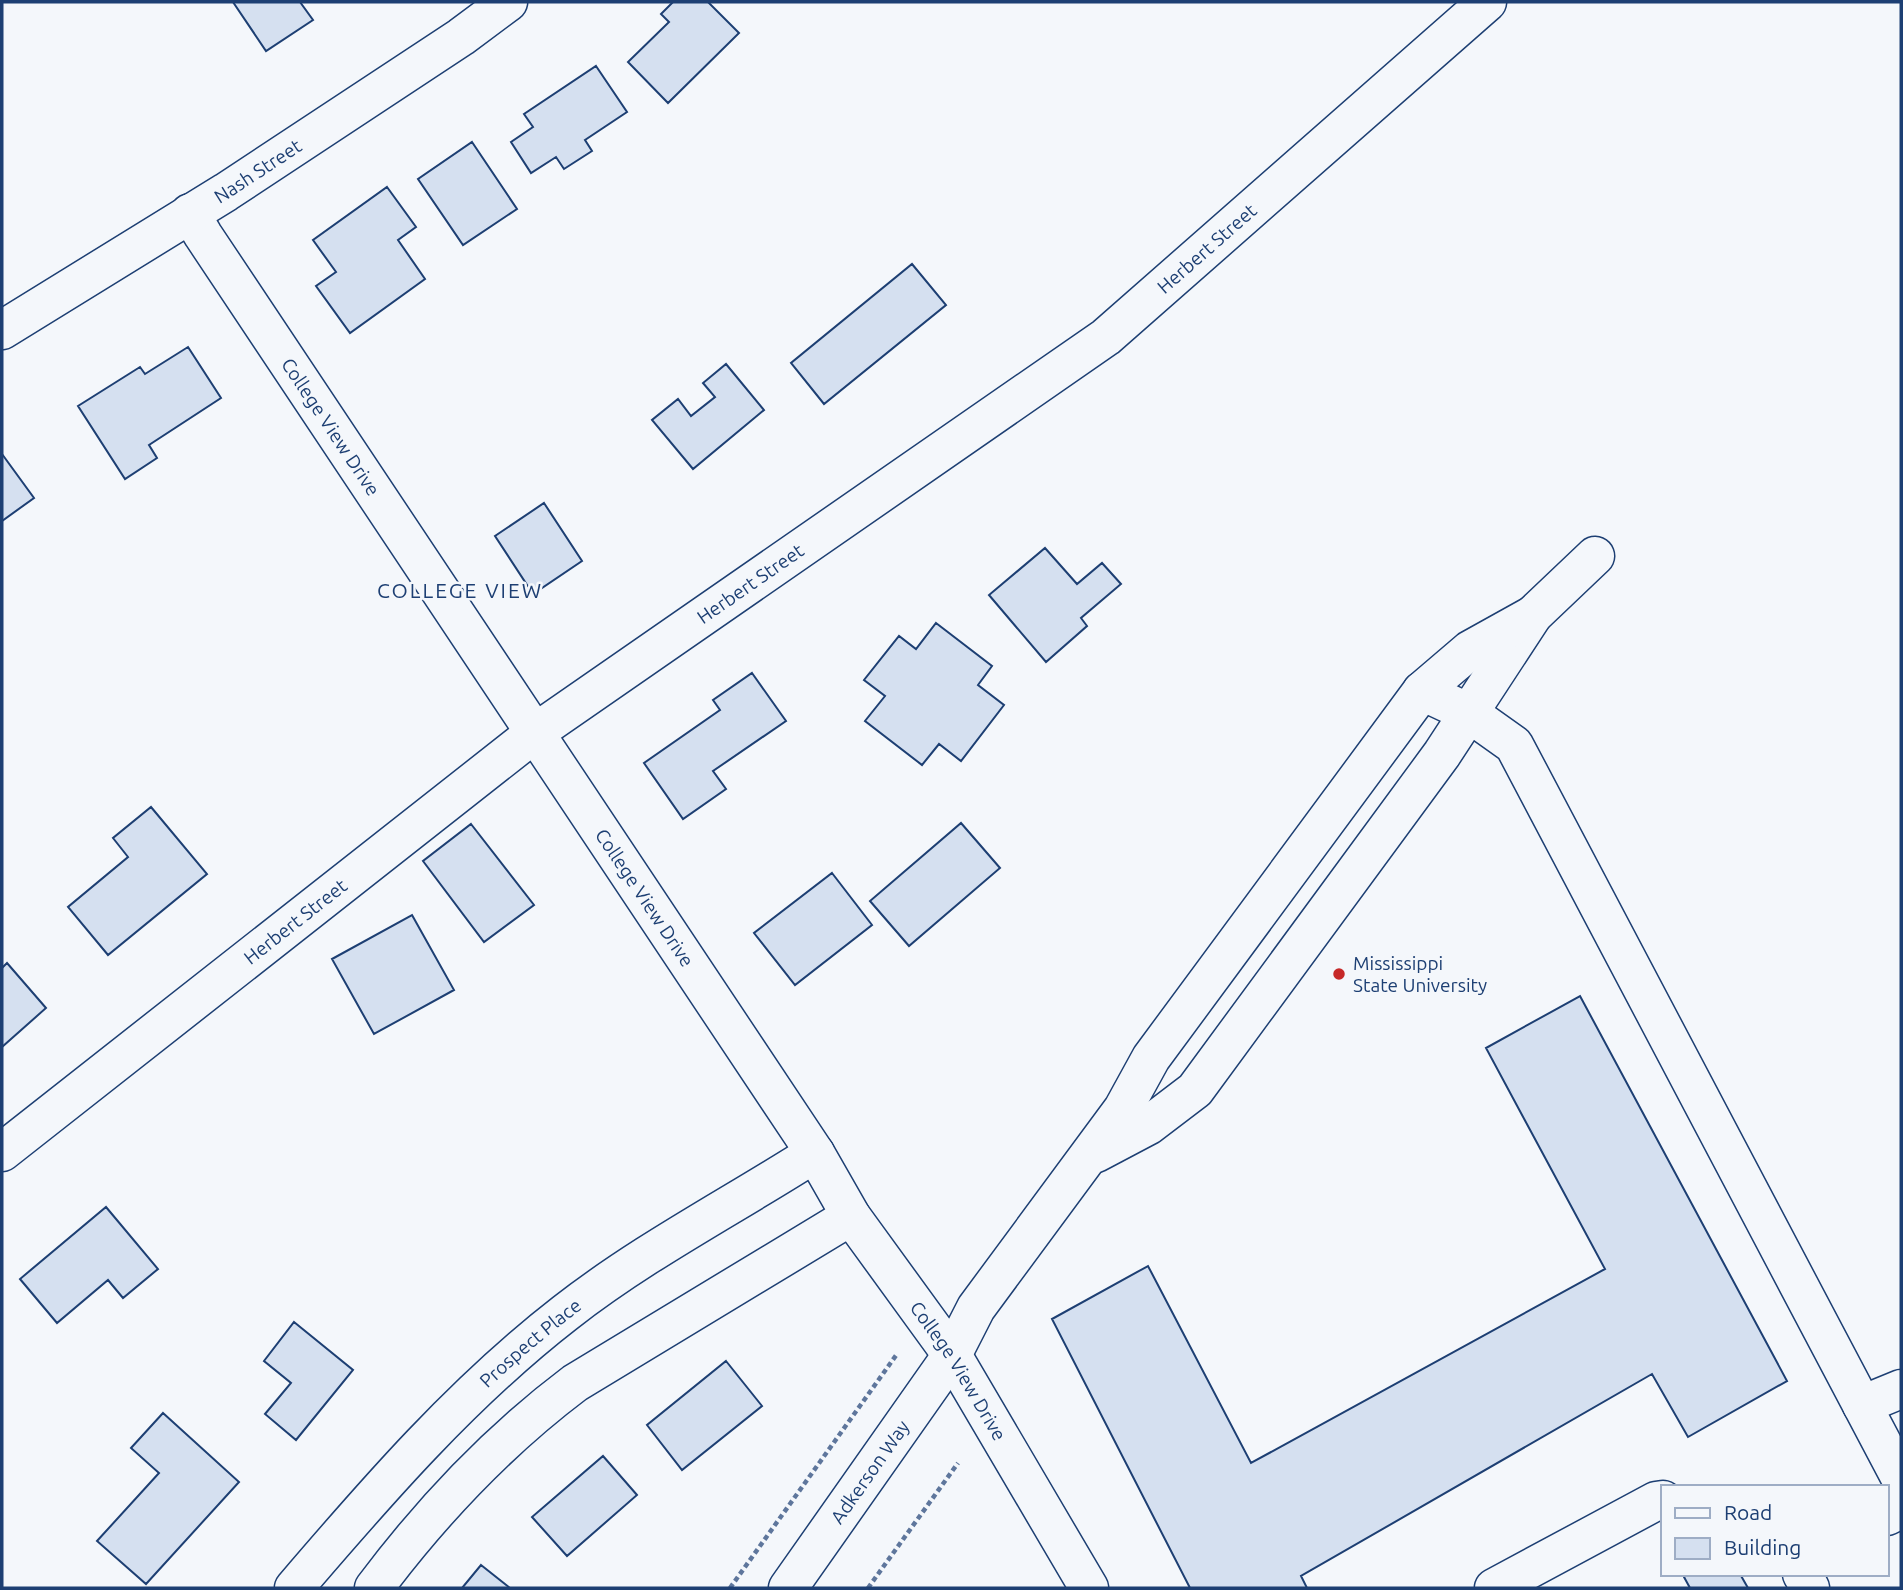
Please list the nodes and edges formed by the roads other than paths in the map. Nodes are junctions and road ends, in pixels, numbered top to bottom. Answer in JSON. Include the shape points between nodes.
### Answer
{"nodes":[{"id":1,"x":508,"y":2,"type":"edge"},
{"id":2,"x":1487,"y":2,"type":"edge"},
{"id":3,"x":190,"y":213,"type":"junction"},
{"id":4,"x":2,"y":330,"type":"edge"},
{"id":5,"x":1595,"y":556,"type":"dead end"},
{"id":6,"x":1533,"y":615,"type":"junction"},
{"id":7,"x":1422,"y":691,"type":"junction"},
{"id":8,"x":1469,"y":713,"type":"junction"},
{"id":9,"x":536,"y":732,"type":"junction"},
{"id":10,"x":2,"y":1152,"type":"edge"},
{"id":11,"x":814,"y":1153,"type":"junction"},
{"id":12,"x":1084,"y":1159,"type":"junction"},
{"id":13,"x":851,"y":1216,"type":"junction"},
{"id":14,"x":951,"y":1355,"type":"junction"},
{"id":15,"x":1901,"y":1389,"type":"edge"},
{"id":16,"x":1862,"y":1405,"type":"junction"},
{"id":17,"x":1901,"y":1479,"type":"edge"},
{"id":18,"x":1661,"y":1500,"type":"edge"},
{"id":19,"x":294,"y":1588,"type":"edge"},
{"id":20,"x":374,"y":1588,"type":"edge"},
{"id":21,"x":788,"y":1588,"type":"edge"},
{"id":22,"x":1089,"y":1588,"type":"edge"},
{"id":23,"x":1494,"y":1588,"type":"edge"}],
"edges":[{"from":1,"to":3,"type":"street","name":"Nash Street"},
{"from":2,"to":9,"type":"street","name":"Herbert Street","via":[[1106,337]]},
{"from":3,"to":4,"type":"street","name":"Nash Street"},
{"from":3,"to":9,"type":"street","name":"College View Drive"},
{"from":5,"to":6,"type":"street"},
{"from":6,"to":7,"type":"street","name":"Adkerson Way","via":[[1470,650]]},
{"from":6,"to":8,"type":"street"},
{"from":7,"to":8,"type":"street"},
{"from":7,"to":12,"type":"street","name":"Adkerson Way","via":[[1151,1058],[1124,1109]]},
{"from":8,"to":12,"type":"street","via":[[1195,1090],[1149,1125]]},
{"from":8,"to":16,"type":"street","via":[[1514,745]]},
{"from":9,"to":10,"type":"street","name":"Herbert Street"},
{"from":9,"to":11,"type":"street","name":"College View Drive"},
{"from":11,"to":13,"type":"street","name":"College View Drive"},
{"from":11,"to":19,"type":"street","name":"Prospect Place","via":[[564,1313],[465,1401]]},
{"from":12,"to":14,"type":"street","name":"Adkerson Way","via":[[976,1308]]},
{"from":13,"to":14,"type":"street","name":"College View Drive"},
{"from":13,"to":20,"type":"street","via":[[548,1403],[427,1522]]},
{"from":14,"to":21,"type":"street","name":"Adkerson Way"},
{"from":14,"to":22,"type":"street","name":"College View Drive"},
{"from":15,"to":16,"type":"street"},
{"from":16,"to":17,"type":"street"},
{"from":18,"to":23,"type":"street"}]}
